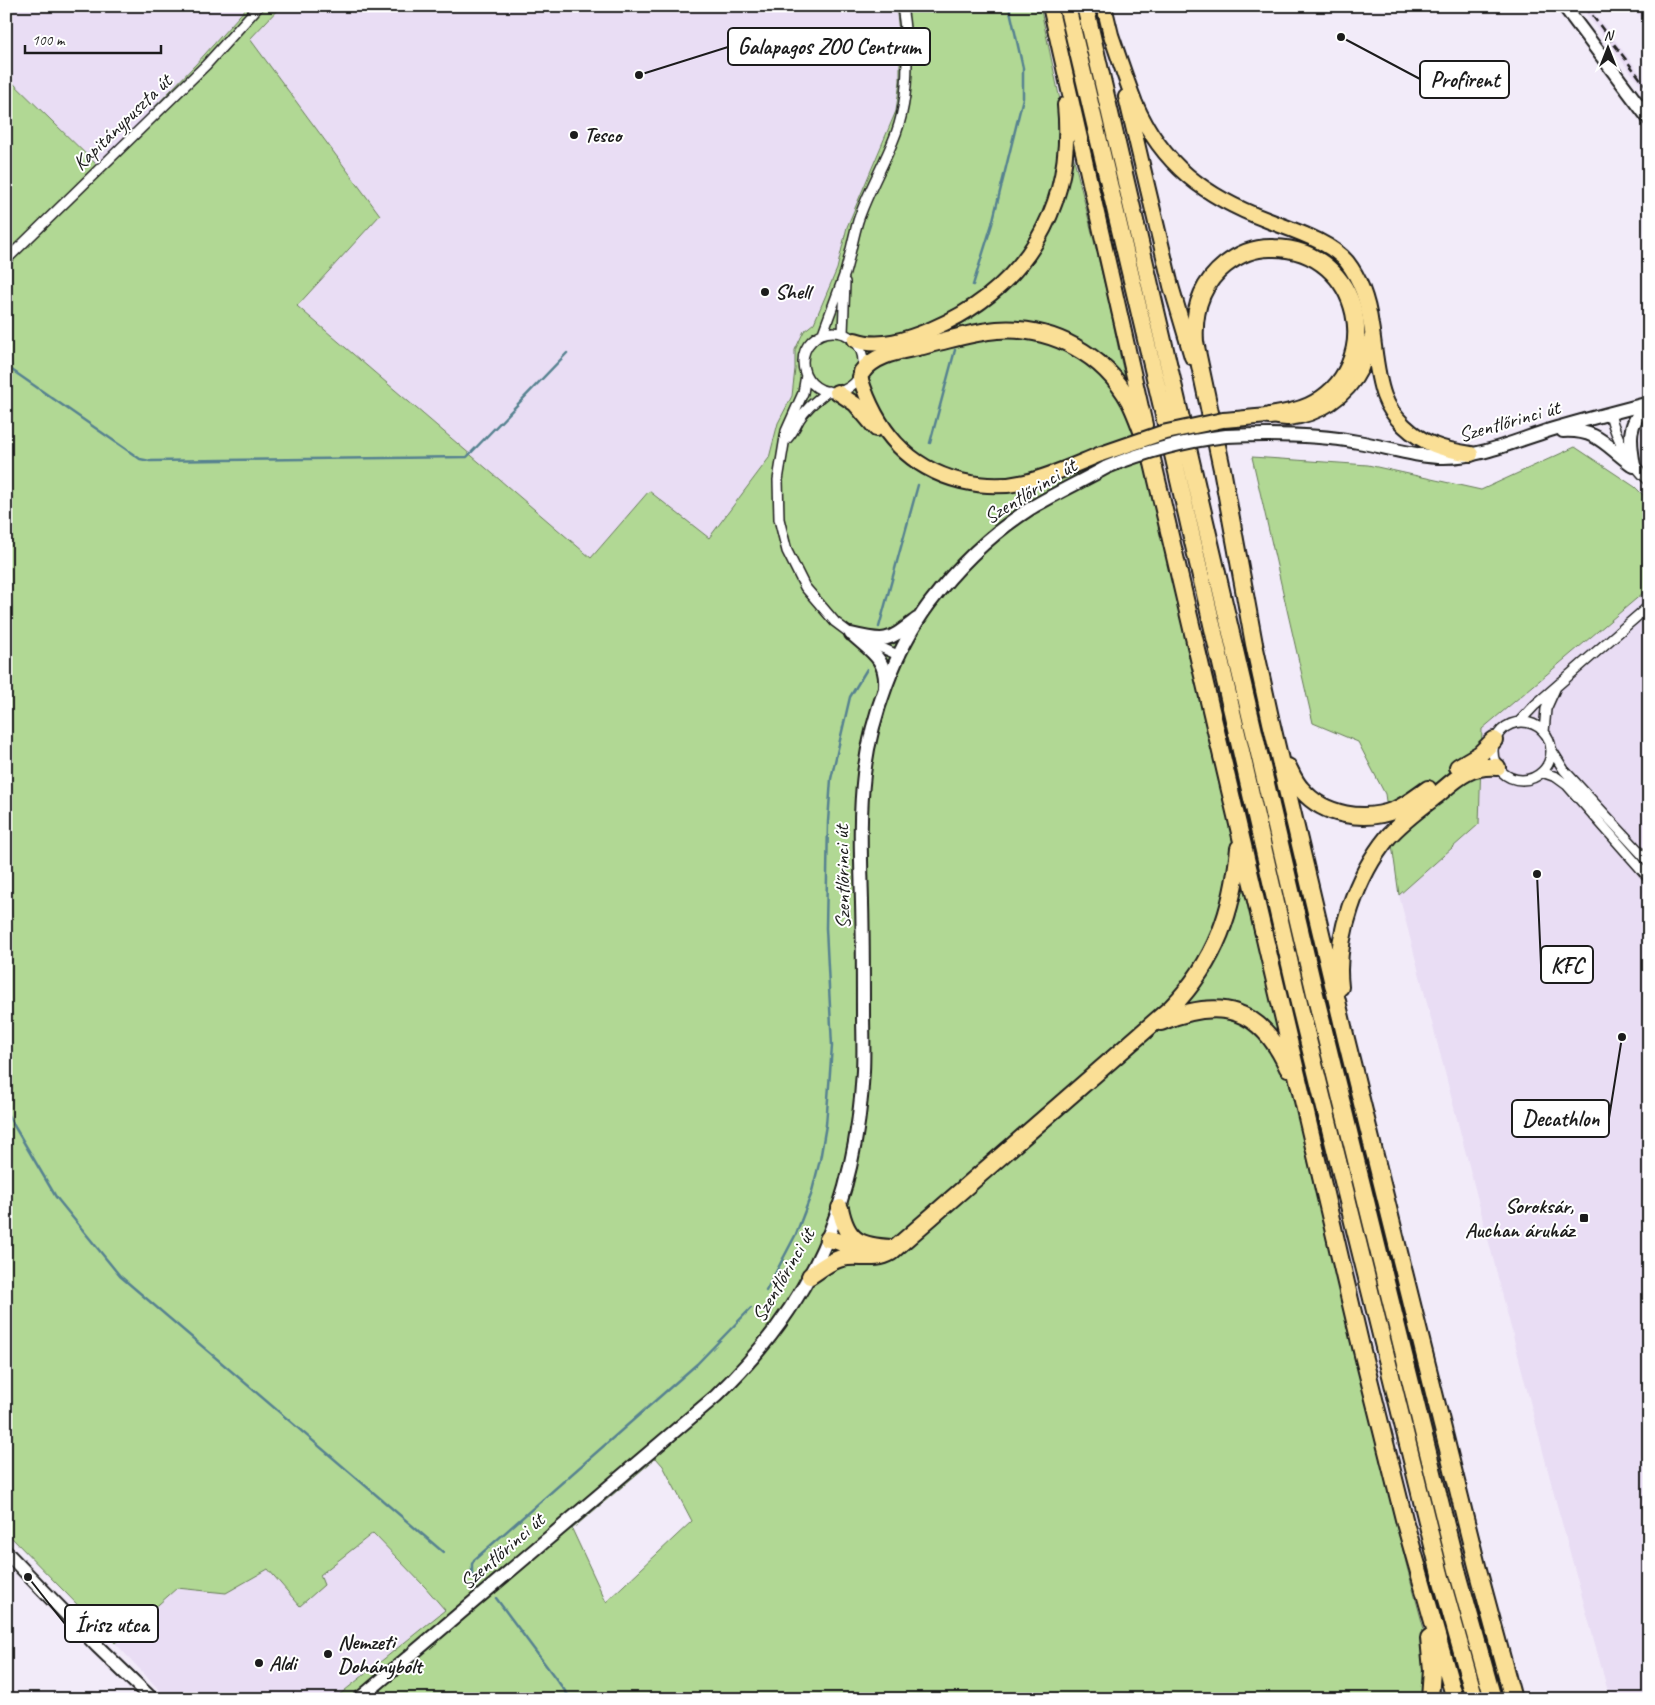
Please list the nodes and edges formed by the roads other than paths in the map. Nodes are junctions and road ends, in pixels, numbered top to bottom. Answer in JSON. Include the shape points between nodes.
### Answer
{"nodes":[{"id":1,"x":259,"y":6,"type":"edge"},
{"id":2,"x":902,"y":6,"type":"edge"},
{"id":3,"x":1050,"y":6,"type":"edge"},
{"id":4,"x":1067,"y":6,"type":"edge"},
{"id":5,"x":1085,"y":6,"type":"edge"},
{"id":6,"x":1104,"y":6,"type":"edge"},
{"id":7,"x":1564,"y":6,"type":"edge"},
{"id":8,"x":1110,"y":32,"type":"junction"},
{"id":9,"x":1060,"y":52,"type":"junction"},
{"id":10,"x":1649,"y":118,"type":"edge"},
{"id":11,"x":6,"y":260,"type":"edge"},
{"id":12,"x":845,"y":271,"type":"junction"},
{"id":13,"x":823,"y":333,"type":"junction"},
{"id":14,"x":842,"y":333,"type":"junction"},
{"id":15,"x":1373,"y":334,"type":"junction"},
{"id":16,"x":855,"y":340,"type":"junction"},
{"id":17,"x":861,"y":374,"type":"junction"},
{"id":18,"x":806,"y":376,"type":"junction"},
{"id":19,"x":832,"y":391,"type":"junction"},
{"id":20,"x":1649,"y":404,"type":"edge"},
{"id":21,"x":1207,"y":405,"type":"junction"},
{"id":22,"x":1610,"y":414,"type":"junction"},
{"id":23,"x":1269,"y":416,"type":"junction"},
{"id":24,"x":1551,"y":430,"type":"junction"},
{"id":25,"x":786,"y":440,"type":"junction"},
{"id":26,"x":892,"y":440,"type":"junction"},
{"id":27,"x":1471,"y":454,"type":"junction"},
{"id":28,"x":1152,"y":459,"type":"junction"},
{"id":29,"x":1634,"y":466,"type":"junction"},
{"id":30,"x":1649,"y":481,"type":"edge"},
{"id":31,"x":1649,"y":606,"type":"edge"},
{"id":32,"x":921,"y":616,"type":"junction"},
{"id":33,"x":851,"y":634,"type":"junction"},
{"id":34,"x":900,"y":656,"type":"junction"},
{"id":35,"x":1555,"y":687,"type":"junction"},
{"id":36,"x":884,"y":692,"type":"junction"},
{"id":37,"x":1271,"y":722,"type":"junction"},
{"id":38,"x":1519,"y":722,"type":"junction"},
{"id":39,"x":1544,"y":732,"type":"junction"},
{"id":40,"x":1494,"y":740,"type":"junction"},
{"id":41,"x":1551,"y":749,"type":"junction"},
{"id":42,"x":1497,"y":767,"type":"junction"},
{"id":43,"x":1542,"y":772,"type":"junction"},
{"id":44,"x":1240,"y":836,"type":"junction"},
{"id":45,"x":1649,"y":862,"type":"edge"},
{"id":46,"x":1649,"y":878,"type":"edge"},
{"id":47,"x":1152,"y":1026,"type":"junction"},
{"id":48,"x":1346,"y":1039,"type":"junction"},
{"id":49,"x":1301,"y":1097,"type":"junction"},
{"id":50,"x":840,"y":1208,"type":"junction"},
{"id":51,"x":828,"y":1239,"type":"junction"},
{"id":52,"x":896,"y":1248,"type":"junction"},
{"id":53,"x":849,"y":1257,"type":"junction"},
{"id":54,"x":810,"y":1276,"type":"junction"},
{"id":55,"x":1405,"y":1523,"type":"junction"},
{"id":56,"x":6,"y":1552,"type":"edge"},
{"id":57,"x":152,"y":1699,"type":"edge"},
{"id":58,"x":359,"y":1699,"type":"edge"},
{"id":59,"x":1430,"y":1699,"type":"edge"},
{"id":60,"x":1455,"y":1699,"type":"edge"},
{"id":61,"x":1475,"y":1699,"type":"edge"},
{"id":62,"x":1493,"y":1699,"type":"edge"},
{"id":63,"x":1513,"y":1699,"type":"edge"}],
"edges":[{"from":1,"to":11,"type":"street","name":"Kapitánypuszta út","via":[[206,65]]},
{"from":2,"to":12,"type":"street","via":[[907,45],[903,104],[894,139],[859,220]]},
{"from":3,"to":9,"type":"main road"},
{"from":4,"to":61,"type":"highway","via":[[1298,999],[1440,1574]]},
{"from":5,"to":62,"type":"highway","via":[[1315,994],[1457,1570]]},
{"from":6,"to":8,"type":"main road"},
{"from":7,"to":10,"type":"main road"},
{"from":8,"to":15,"type":"main road","via":[[1136,104],[1153,136],[1172,161],[1183,173],[1220,199],[1333,250],[1346,262],[1364,293]]},
{"from":8,"to":21,"type":"main road","via":[[1171,286]]},
{"from":9,"to":16,"type":"main road","via":[[1067,119],[1065,161],[1059,192],[1050,215],[1029,252],[996,291],[957,317],[927,331],[888,342],[869,344]]},
{"from":9,"to":28,"type":"main road"},
{"from":12,"to":13,"type":"street"},
{"from":12,"to":14,"type":"street"},
{"from":13,"to":14,"type":"street"},
{"from":13,"to":18,"type":"street","via":[[810,342],[804,353]]},
{"from":14,"to":16,"type":"street"},
{"from":15,"to":23,"type":"main road","via":[[1361,367],[1340,396],[1309,414],[1287,418]]},
{"from":15,"to":27,"type":"main road","via":[[1384,395],[1392,412],[1411,431],[1434,445]]},
{"from":16,"to":17,"type":"street","via":[[863,355]]},
{"from":17,"to":19,"type":"street","via":[[851,386]]},
{"from":17,"to":26,"type":"main road","via":[[868,402]]},
{"from":17,"to":28,"type":"highway","via":[[870,362],[884,355],[978,333],[1016,330],[1052,336],[1088,355],[1118,384],[1136,416]]},
{"from":18,"to":19,"type":"street","via":[[816,387]]},
{"from":18,"to":25,"type":"street","via":[[803,393],[786,431]]},
{"from":19,"to":25,"type":"street","via":[[815,401]]},
{"from":19,"to":26,"type":"main road","via":[[855,404],[880,434]]},
{"from":20,"to":22,"type":"main road","name":"Szentlőrinci út"},
{"from":20,"to":29,"type":"main road","via":[[1631,428]]},
{"from":21,"to":23,"type":"highway","via":[[1194,333],[1196,314],[1205,288],[1224,266],[1244,253],[1270,248],[1292,249],[1322,263],[1345,288],[1356,319],[1355,350],[1338,384],[1320,399],[1300,410]]},
{"from":21,"to":37,"type":"highway"},
{"from":22,"to":24,"type":"main road","name":"Szentlőrinci út"},
{"from":22,"to":29,"type":"street","via":[[1617,436]]},
{"from":23,"to":26,"type":"main road","bridge":true,"via":[[1223,420],[1162,433],[1040,478],[985,485],[937,473],[915,461]]},
{"from":24,"to":27,"type":"main road","name":"Szentlőrinci út"},
{"from":24,"to":29,"type":"main road","via":[[1589,433]]},
{"from":25,"to":33,"type":"street","via":[[778,491],[779,519],[787,551],[812,596],[835,622]]},
{"from":27,"to":32,"type":"main road","name":"Szentlőrinci út","bridge":true,"via":[[1428,456],[1360,442],[1266,434],[1174,444],[1140,454],[1107,467],[1033,507],[995,534],[957,571]]},
{"from":28,"to":44,"type":"highway"},
{"from":29,"to":30,"type":"street"},
{"from":31,"to":35,"type":"street"},
{"from":32,"to":33,"type":"main road","via":[[887,638]]},
{"from":32,"to":34,"type":"main road","name":"Szentlőrinci út"},
{"from":33,"to":34,"type":"street"},
{"from":33,"to":36,"type":"main road","via":[[882,664]]},
{"from":34,"to":36,"type":"main road","name":"Szentlőrinci út"},
{"from":35,"to":38,"type":"street"},
{"from":35,"to":39,"type":"street","via":[[1546,709]]},
{"from":36,"to":50,"type":"main road","name":"Szentlőrinci út","via":[[868,750],[862,791],[863,1068],[855,1145]]},
{"from":37,"to":40,"type":"highway","via":[[1285,762],[1301,790],[1326,808],[1360,816],[1383,813],[1405,805],[1480,754]]},
{"from":37,"to":48,"type":"highway"},
{"from":38,"to":39,"type":"street","via":[[1532,724]]},
{"from":38,"to":40,"type":"street","via":[[1504,728]]},
{"from":39,"to":41,"type":"street"},
{"from":40,"to":42,"type":"street","via":[[1492,754]]},
{"from":41,"to":43,"type":"street","via":[[1550,760]]},
{"from":41,"to":45,"type":"street","via":[[1564,770]]},
{"from":42,"to":43,"type":"street","via":[[1506,776],[1518,780]]},
{"from":42,"to":48,"type":"highway","via":[[1476,768],[1461,776],[1398,827],[1369,867],[1349,914],[1341,950],[1340,982]]},
{"from":43,"to":46,"type":"street","via":[[1567,785]]},
{"from":44,"to":47,"type":"highway","via":[[1231,902],[1216,945],[1184,995]]},
{"from":44,"to":49,"type":"highway"},
{"from":47,"to":49,"type":"highway","via":[[1179,1015],[1210,1008],[1233,1011],[1270,1035]]},
{"from":47,"to":52,"type":"highway"},
{"from":48,"to":63,"type":"highway"},
{"from":49,"to":55,"type":"highway"},
{"from":50,"to":51,"type":"main road","name":"Szentlőrinci út"},
{"from":50,"to":52,"type":"highway","via":[[844,1225],[856,1239],[871,1246]]},
{"from":51,"to":52,"type":"highway","via":[[864,1251]]},
{"from":51,"to":53,"type":"highway","via":[[838,1251]]},
{"from":51,"to":54,"type":"main road","name":"Szentlőrinci út"},
{"from":52,"to":53,"type":"highway","via":[[879,1257]]},
{"from":53,"to":54,"type":"highway","via":[[836,1260]]},
{"from":54,"to":58,"type":"main road","name":"Szentlőrinci út","via":[[772,1335],[716,1396]]},
{"from":55,"to":59,"type":"highway","via":[[1428,1632],[1432,1670]]},
{"from":55,"to":60,"type":"highway"},
{"from":56,"to":57,"type":"main road"}]}
